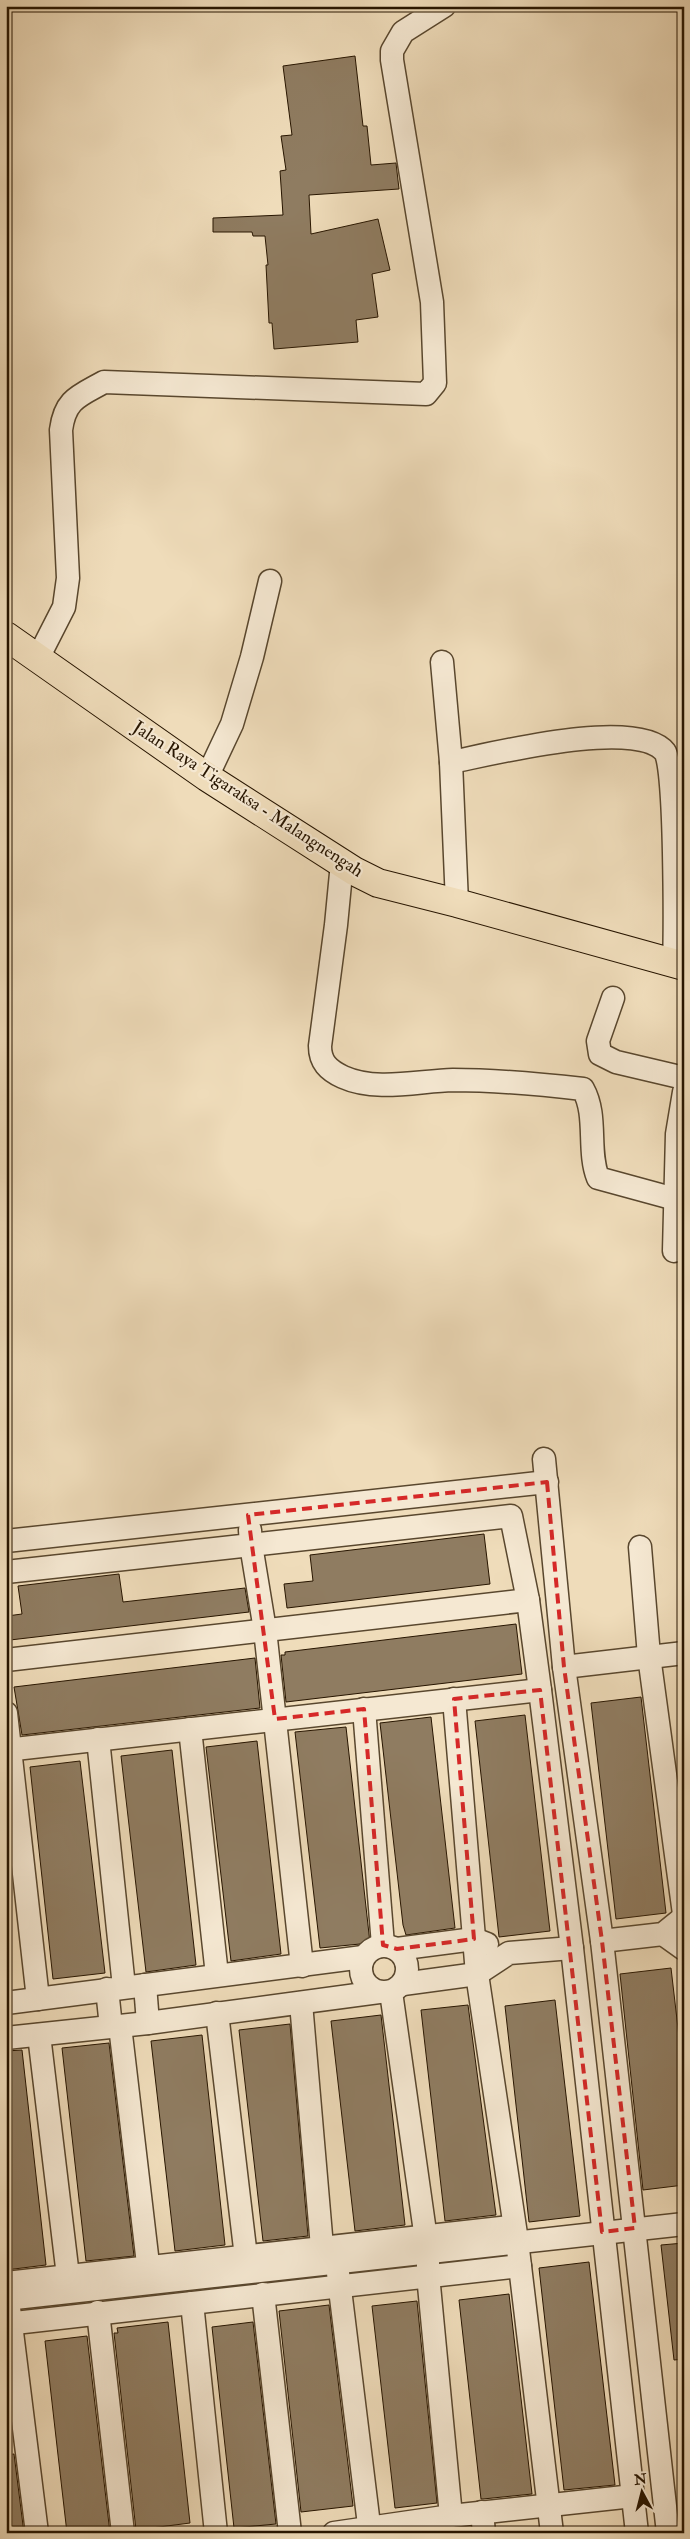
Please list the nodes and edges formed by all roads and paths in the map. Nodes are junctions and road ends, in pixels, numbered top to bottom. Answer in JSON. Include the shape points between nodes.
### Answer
{"nodes":[{"id":1,"x":444,"y":6,"type":"edge"},
{"id":2,"x":270,"y":581,"type":"dead end"},
{"id":3,"x":6,"y":636,"type":"edge"},
{"id":4,"x":38,"y":658,"type":"junction"},
{"id":5,"x":442,"y":662,"type":"dead end"},
{"id":6,"x":451,"y":762,"type":"junction"},
{"id":7,"x":206,"y":777,"type":"junction"},
{"id":8,"x":342,"y":863,"type":"junction"},
{"id":9,"x":457,"y":903,"type":"junction"},
{"id":10,"x":679,"y":965,"type":"edge"},
{"id":11,"x":613,"y":998,"type":"dead end"},
{"id":12,"x":684,"y":1078,"type":"edge"},
{"id":13,"x":684,"y":1092,"type":"edge"},
{"id":14,"x":675,"y":1199,"type":"junction"},
{"id":15,"x":674,"y":1251,"type":"dead end"},
{"id":16,"x":544,"y":1459,"type":"dead end"},
{"id":17,"x":547,"y":1482,"type":"junction"},
{"id":18,"x":248,"y":1515,"type":"junction"},
{"id":19,"x":6,"y":1541,"type":"edge"},
{"id":20,"x":251,"y":1545,"type":"junction"},
{"id":21,"x":640,"y":1547,"type":"dead end"},
{"id":22,"x":6,"y":1572,"type":"edge"},
{"id":23,"x":528,"y":1600,"type":"junction"},
{"id":24,"x":265,"y":1630,"type":"junction"},
{"id":25,"x":684,"y":1653,"type":"edge"},
{"id":26,"x":649,"y":1656,"type":"junction"},
{"id":27,"x":6,"y":1660,"type":"edge"},
{"id":28,"x":564,"y":1667,"type":"junction"},
{"id":29,"x":540,"y":1690,"type":"junction"},
{"id":30,"x":454,"y":1699,"type":"junction"},
{"id":31,"x":364,"y":1710,"type":"junction"},
{"id":32,"x":6,"y":1713,"type":"edge"},
{"id":33,"x":275,"y":1720,"type":"junction"},
{"id":34,"x":190,"y":1729,"type":"junction"},
{"id":35,"x":98,"y":1739,"type":"junction"},
{"id":36,"x":8,"y":1750,"type":"edge"},
{"id":37,"x":684,"y":1916,"type":"edge"},
{"id":38,"x":662,"y":1934,"type":"junction"},
{"id":39,"x":474,"y":1939,"type":"junction"},
{"id":40,"x":602,"y":1941,"type":"junction"},
{"id":41,"x":390,"y":1947,"type":"junction"},
{"id":42,"x":572,"y":1948,"type":"junction"},
{"id":43,"x":684,"y":1949,"type":"edge"},
{"id":44,"x":509,"y":1953,"type":"junction"},
{"id":45,"x":363,"y":1958,"type":"junction"},
{"id":46,"x":302,"y":1966,"type":"junction"},
{"id":47,"x":477,"y":1974,"type":"junction"},
{"id":48,"x":217,"y":1975,"type":"junction"},
{"id":49,"x":125,"y":1987,"type":"junction"},
{"id":50,"x":391,"y":1989,"type":"junction"},
{"id":51,"x":38,"y":1999,"type":"junction"},
{"id":52,"x":6,"y":2002,"type":"edge"},
{"id":53,"x":301,"y":2003,"type":"junction"},
{"id":54,"x":217,"y":2013,"type":"junction"},
{"id":55,"x":148,"y":2023,"type":"junction"},
{"id":56,"x":115,"y":2027,"type":"junction"},
{"id":57,"x":39,"y":2035,"type":"junction"},
{"id":58,"x":6,"y":2038,"type":"edge"},
{"id":59,"x":684,"y":2224,"type":"edge"},
{"id":60,"x":635,"y":2228,"type":"junction"},
{"id":61,"x":602,"y":2232,"type":"junction"},
{"id":62,"x":516,"y":2234,"type":"junction"},
{"id":63,"x":427,"y":2244,"type":"junction"},
{"id":64,"x":331,"y":2251,"type":"junction"},
{"id":65,"x":246,"y":2257,"type":"junction"},
{"id":66,"x":520,"y":2266,"type":"junction"},
{"id":67,"x":428,"y":2275,"type":"junction"},
{"id":68,"x":68,"y":2276,"type":"junction"},
{"id":69,"x":149,"y":2276,"type":"junction"},
{"id":70,"x":341,"y":2287,"type":"junction"},
{"id":71,"x":6,"y":2291,"type":"edge"},
{"id":72,"x":263,"y":2294,"type":"junction"},
{"id":73,"x":192,"y":2303,"type":"junction"},
{"id":74,"x":152,"y":2306,"type":"junction"},
{"id":75,"x":98,"y":2312,"type":"junction"},
{"id":76,"x":9,"y":2324,"type":"edge"},
{"id":77,"x":674,"y":2492,"type":"edge"},
{"id":78,"x":632,"y":2496,"type":"junction"},
{"id":79,"x":548,"y":2506,"type":"junction"},
{"id":80,"x":446,"y":2522,"type":"edge"},
{"id":81,"x":483,"y":2523,"type":"edge"},
{"id":82,"x":369,"y":2531,"type":"edge"},
{"id":83,"x":37,"y":2533,"type":"edge"},
{"id":84,"x":123,"y":2533,"type":"edge"},
{"id":85,"x":216,"y":2533,"type":"edge"},
{"id":86,"x":290,"y":2533,"type":"edge"},
{"id":87,"x":334,"y":2533,"type":"edge"},
{"id":88,"x":552,"y":2533,"type":"edge"},
{"id":89,"x":637,"y":2533,"type":"edge"},
{"id":90,"x":668,"y":2533,"type":"edge"}],
"edges":[{"from":1,"to":4,"type":"street","via":[[403,32],[392,51],[432,302],[435,383],[431,390],[426,394],[104,382],[74,399],[63,413],[61,430],[68,578],[64,607]]},
{"from":2,"to":7,"type":"street","via":[[232,724]]},
{"from":3,"to":4,"type":"main road","name":"Jalan Raya Tigaraksa - Malangnengah"},
{"from":4,"to":7,"type":"main road","name":"Jalan Raya Tigaraksa - Malangnengah"},
{"from":5,"to":6,"type":"street"},
{"from":6,"to":9,"type":"street"},
{"from":6,"to":10,"type":"street","via":[[568,739],[595,737],[652,742],[665,751],[670,760]]},
{"from":7,"to":8,"type":"main road","name":"Jalan Raya Tigaraksa - Malangnengah"},
{"from":8,"to":9,"type":"main road","name":"Jalan Raya Tigaraksa - Malangnengah","via":[[378,883]]},
{"from":8,"to":14,"type":"street","via":[[320,1046],[320,1056],[326,1066],[343,1077],[362,1082],[514,1081],[583,1089],[592,1122],[598,1178]]},
{"from":9,"to":10,"type":"main road","name":"Jalan Raya Tigaraksa - Malangnengah"},
{"from":11,"to":12,"type":"street","via":[[598,1041],[600,1054],[616,1062]]},
{"from":13,"to":14,"type":"street","via":[[677,1134]]},
{"from":14,"to":15,"type":"street"},
{"from":16,"to":17,"type":"street"},
{"from":17,"to":18,"type":"street"},
{"from":17,"to":28,"type":"street"},
{"from":18,"to":19,"type":"street"},
{"from":18,"to":20,"type":"street"},
{"from":20,"to":22,"type":"street"},
{"from":20,"to":23,"type":"street","via":[[511,1516]]},
{"from":20,"to":24,"type":"street"},
{"from":21,"to":26,"type":"street"},
{"from":23,"to":24,"type":"street"},
{"from":23,"to":29,"type":"street"},
{"from":24,"to":27,"type":"street"},
{"from":24,"to":33,"type":"street"},
{"from":25,"to":26,"type":"street"},
{"from":26,"to":28,"type":"street"},
{"from":26,"to":37,"type":"street"},
{"from":28,"to":40,"type":"street"},
{"from":29,"to":30,"type":"street"},
{"from":29,"to":42,"type":"street"},
{"from":30,"to":31,"type":"street"},
{"from":30,"to":39,"type":"street"},
{"from":31,"to":33,"type":"street"},
{"from":31,"to":41,"type":"street"},
{"from":32,"to":36,"type":"street"},
{"from":33,"to":34,"type":"street"},
{"from":33,"to":46,"type":"street"},
{"from":34,"to":35,"type":"street"},
{"from":34,"to":48,"type":"street"},
{"from":35,"to":36,"type":"street"},
{"from":35,"to":49,"type":"street"},
{"from":36,"to":51,"type":"street"},
{"from":37,"to":38,"type":"street"},
{"from":38,"to":40,"type":"street"},
{"from":38,"to":43,"type":"street"},
{"from":39,"to":41,"type":"street"},
{"from":39,"to":44,"type":"street"},
{"from":39,"to":47,"type":"street"},
{"from":40,"to":60,"type":"street"},
{"from":41,"to":45,"type":"street","via":[[372,1949]]},
{"from":41,"to":50,"type":"street","via":[[404,1956],[408,1965],[407,1975]]},
{"from":42,"to":44,"type":"street"},
{"from":42,"to":61,"type":"street"},
{"from":44,"to":47,"type":"street"},
{"from":45,"to":46,"type":"street"},
{"from":45,"to":50,"type":"street","via":[[360,1968],[370,1987]]},
{"from":46,"to":48,"type":"street"},
{"from":47,"to":50,"type":"street"},
{"from":47,"to":62,"type":"street"},
{"from":48,"to":49,"type":"street"},
{"from":49,"to":51,"type":"street"},
{"from":49,"to":55,"type":"street"},
{"from":49,"to":56,"type":"street"},
{"from":50,"to":53,"type":"street"},
{"from":50,"to":63,"type":"street"},
{"from":51,"to":52,"type":"street"},
{"from":53,"to":54,"type":"street"},
{"from":53,"to":64,"type":"street"},
{"from":54,"to":55,"type":"street"},
{"from":54,"to":65,"type":"street"},
{"from":55,"to":56,"type":"street"},
{"from":56,"to":57,"type":"street"},
{"from":56,"to":69,"type":"street"},
{"from":57,"to":58,"type":"street"},
{"from":57,"to":68,"type":"street"},
{"from":59,"to":60,"type":"street"},
{"from":60,"to":61,"type":"street"},
{"from":60,"to":77,"type":"street"},
{"from":61,"to":62,"type":"street"},
{"from":61,"to":78,"type":"street"},
{"from":62,"to":63,"type":"street"},
{"from":62,"to":66,"type":"street"},
{"from":63,"to":64,"type":"street"},
{"from":63,"to":67,"type":"street"},
{"from":64,"to":65,"type":"street"},
{"from":64,"to":69,"type":"street"},
{"from":64,"to":70,"type":"street"},
{"from":65,"to":69,"type":"street"},
{"from":66,"to":67,"type":"street"},
{"from":66,"to":79,"type":"street"},
{"from":67,"to":70,"type":"street"},
{"from":67,"to":80,"type":"street"},
{"from":68,"to":69,"type":"street"},
{"from":68,"to":71,"type":"street"},
{"from":69,"to":71,"type":"street"},
{"from":69,"to":74,"type":"street"},
{"from":70,"to":72,"type":"street"},
{"from":70,"to":82,"type":"street"},
{"from":71,"to":76,"type":"street"},
{"from":72,"to":73,"type":"street"},
{"from":72,"to":86,"type":"street"},
{"from":73,"to":74,"type":"street"},
{"from":73,"to":85,"type":"street"},
{"from":74,"to":75,"type":"street"},
{"from":75,"to":76,"type":"street"},
{"from":75,"to":84,"type":"street"},
{"from":76,"to":83,"type":"street"},
{"from":77,"to":90,"type":"street"},
{"from":78,"to":79,"type":"street"},
{"from":78,"to":89,"type":"street"},
{"from":79,"to":81,"type":"street"},
{"from":79,"to":88,"type":"street"},
{"from":80,"to":81,"type":"street"},
{"from":80,"to":82,"type":"street"},
{"from":82,"to":87,"type":"street"}]}
